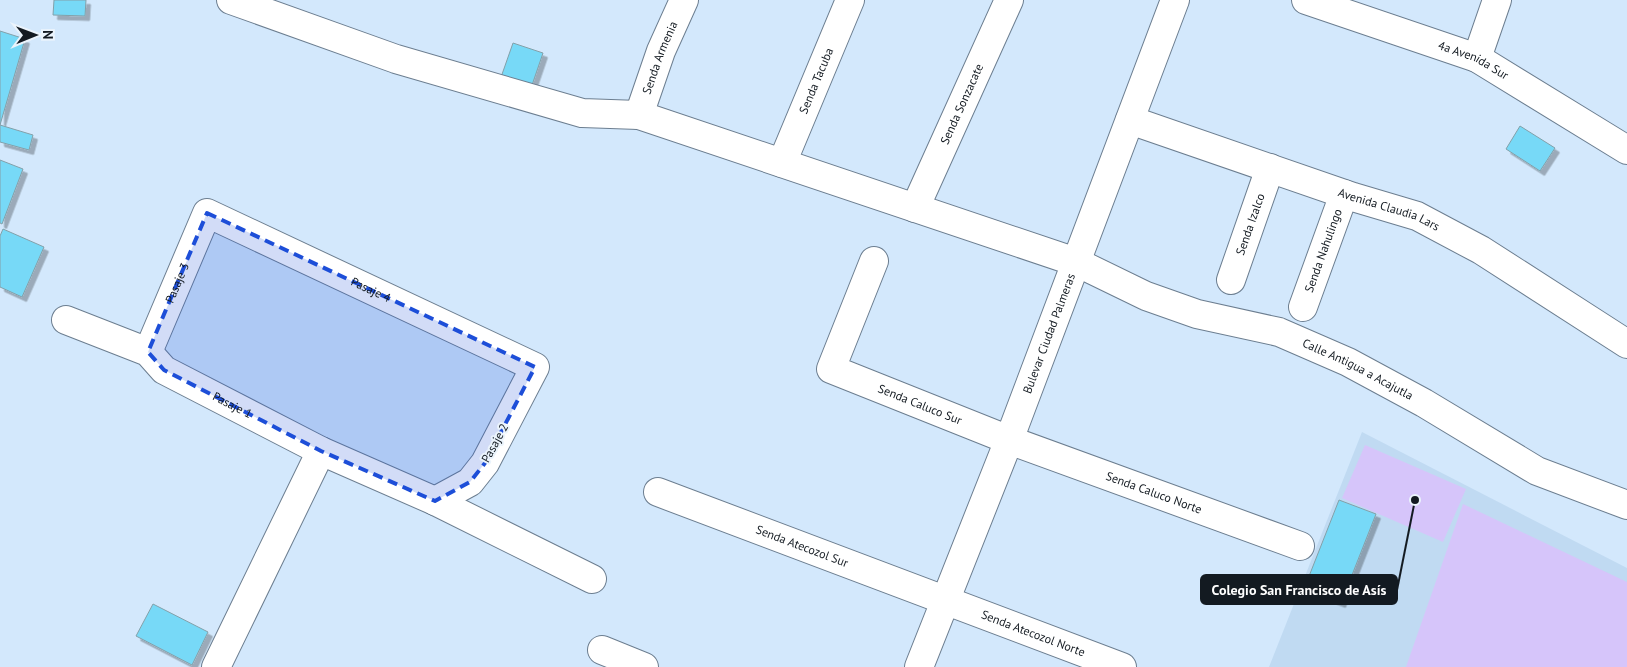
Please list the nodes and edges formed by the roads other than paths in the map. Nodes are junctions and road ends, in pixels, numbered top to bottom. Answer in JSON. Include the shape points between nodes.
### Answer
{"nodes":[{"id":1,"x":231,"y":0,"type":"edge"},
{"id":2,"x":684,"y":0,"type":"edge"},
{"id":3,"x":850,"y":0,"type":"edge"},
{"id":4,"x":1009,"y":0,"type":"edge"},
{"id":5,"x":1176,"y":0,"type":"edge"},
{"id":6,"x":1306,"y":0,"type":"edge"},
{"id":7,"x":1497,"y":0,"type":"edge"},
{"id":8,"x":1345,"y":6,"type":"edge"},
{"id":9,"x":1477,"y":58,"type":"junction"},
{"id":10,"x":639,"y":115,"type":"junction"},
{"id":11,"x":1130,"y":120,"type":"junction"},
{"id":12,"x":1627,"y":150,"type":"edge"},
{"id":13,"x":782,"y":163,"type":"junction"},
{"id":14,"x":1270,"y":168,"type":"junction"},
{"id":15,"x":1344,"y":194,"type":"junction"},
{"id":16,"x":915,"y":208,"type":"junction"},
{"id":17,"x":207,"y":213,"type":"joint"},
{"id":18,"x":874,"y":261,"type":"dead end"},
{"id":19,"x":1076,"y":262,"type":"junction"},
{"id":20,"x":1231,"y":280,"type":"dead end"},
{"id":21,"x":1303,"y":307,"type":"dead end"},
{"id":22,"x":66,"y":320,"type":"dead end"},
{"id":23,"x":1627,"y":344,"type":"edge"},
{"id":24,"x":148,"y":352,"type":"junction"},
{"id":25,"x":535,"y":367,"type":"joint"},
{"id":26,"x":1009,"y":440,"type":"junction"},
{"id":27,"x":321,"y":451,"type":"junction"},
{"id":28,"x":658,"y":492,"type":"dead end"},
{"id":29,"x":435,"y":502,"type":"junction"},
{"id":30,"x":1627,"y":505,"type":"edge"},
{"id":31,"x":1300,"y":546,"type":"dead end"},
{"id":32,"x":592,"y":579,"type":"dead end"},
{"id":33,"x":946,"y":600,"type":"junction"},
{"id":34,"x":602,"y":650,"type":"dead end"},
{"id":35,"x":216,"y":667,"type":"edge"},
{"id":36,"x":644,"y":667,"type":"edge"},
{"id":37,"x":919,"y":667,"type":"edge"},
{"id":38,"x":1122,"y":667,"type":"edge"}],
"edges":[{"from":1,"to":10,"type":"street","name":"Calle Antigua a Acajutla","via":[[396,59],[582,113]]},
{"from":2,"to":10,"type":"street","name":"Senda Armenia"},
{"from":3,"to":13,"type":"street","name":"Senda Tacuba"},
{"from":4,"to":16,"type":"street","name":"Senda Sonzacate"},
{"from":5,"to":11,"type":"street","name":"Bulevar Ciudad Palmeras"},
{"from":6,"to":8,"type":"street","name":"4a Avenida Sur"},
{"from":7,"to":9,"type":"street"},
{"from":8,"to":9,"type":"street","name":"4a Avenida Sur"},
{"from":9,"to":12,"type":"street","name":"4a Avenida Sur"},
{"from":10,"to":13,"type":"street","name":"Calle Antigua a Acajutla"},
{"from":11,"to":14,"type":"street","name":"Avenida Claudia Lars"},
{"from":11,"to":19,"type":"street","name":"Bulevar Ciudad Palmeras"},
{"from":13,"to":16,"type":"street","name":"Calle Antigua a Acajutla"},
{"from":14,"to":15,"type":"street","name":"Avenida Claudia Lars"},
{"from":14,"to":20,"type":"street","name":"Senda Izalco"},
{"from":15,"to":21,"type":"street","name":"Senda Nahulingo"},
{"from":15,"to":23,"type":"street","name":"Avenida Claudia Lars","via":[[1418,216],[1481,250]]},
{"from":16,"to":19,"type":"street","name":"Calle Antigua a Acajutla"},
{"from":17,"to":24,"type":"street","name":"Pasaje 3"},
{"from":17,"to":25,"type":"street","name":"Pasaje 4"},
{"from":18,"to":26,"type":"street","name":"Senda Caluco Sur","via":[[831,369]]},
{"from":19,"to":26,"type":"street","name":"Bulevar Ciudad Palmeras"},
{"from":19,"to":30,"type":"street","name":"Calle Antigua a Acajutla","via":[[1146,296],[1197,314],[1279,332],[1348,362],[1537,471]]},
{"from":22,"to":24,"type":"street"},
{"from":24,"to":27,"type":"street","name":"Pasaje 1","via":[[164,370]]},
{"from":25,"to":29,"type":"street","name":"Pasaje 2","via":[[485,463],[470,482]]},
{"from":26,"to":31,"type":"street","name":"Senda Caluco Norte"},
{"from":26,"to":33,"type":"street","name":"Bulevar Ciudad Palmeras"},
{"from":27,"to":29,"type":"street","name":"Pasaje 1"},
{"from":27,"to":35,"type":"street"},
{"from":28,"to":33,"type":"street","name":"Senda Atecozol Sur"},
{"from":29,"to":32,"type":"street","name":"Pasaje 1"},
{"from":33,"to":37,"type":"street","name":"Bulevar Ciudad Palmeras"},
{"from":33,"to":38,"type":"street","name":"Senda Atecozol Norte"},
{"from":34,"to":36,"type":"street"}]}
